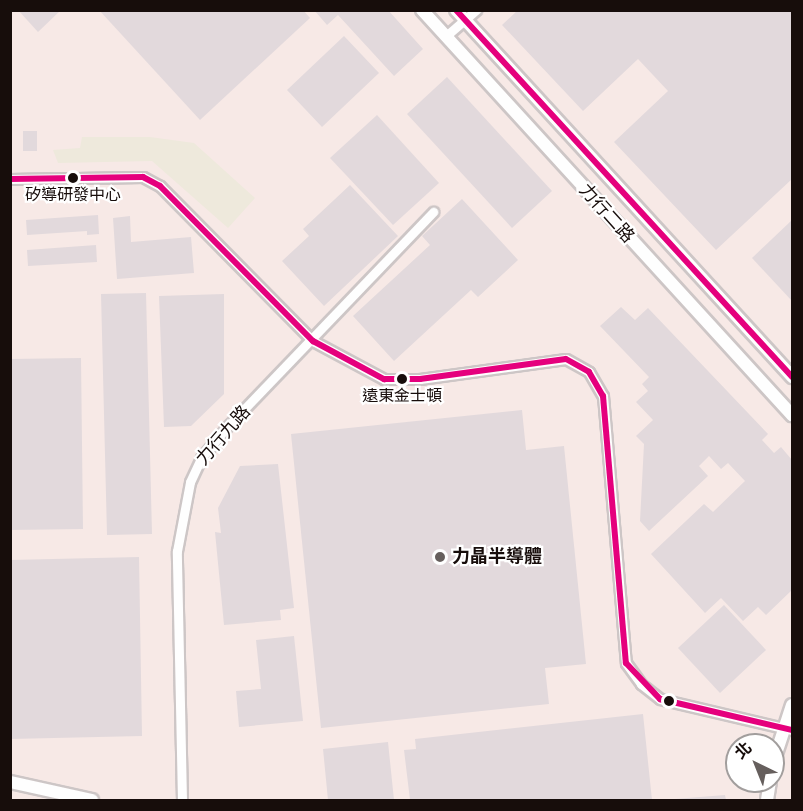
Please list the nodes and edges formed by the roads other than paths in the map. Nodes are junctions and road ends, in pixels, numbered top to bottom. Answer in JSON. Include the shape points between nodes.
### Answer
{"nodes":[{"id":1,"x":423,"y":10,"type":"edge"},
{"id":2,"x":456,"y":10,"type":"edge"},
{"id":3,"x":476,"y":10,"type":"edge"},
{"id":4,"x":465,"y":20,"type":"junction"},
{"id":5,"x":446,"y":36,"type":"junction"},
{"id":6,"x":10,"y":178,"type":"edge"},
{"id":7,"x":433,"y":212,"type":"dead end"},
{"id":8,"x":313,"y":341,"type":"junction"},
{"id":9,"x":792,"y":378,"type":"edge"},
{"id":10,"x":792,"y":416,"type":"edge"},
{"id":11,"x":792,"y":705,"type":"edge"},
{"id":12,"x":788,"y":729,"type":"edge"},
{"id":13,"x":10,"y":782,"type":"edge"},
{"id":14,"x":92,"y":801,"type":"edge"},
{"id":15,"x":182,"y":801,"type":"edge"}],
"edges":[{"from":1,"to":5,"type":"street","name":"力行二路"},
{"from":2,"to":4,"type":"street","name":"力行二路"},
{"from":3,"to":4,"type":"street"},
{"from":4,"to":5,"type":"street"},
{"from":4,"to":9,"type":"street","name":"力行二路"},
{"from":5,"to":10,"type":"street","name":"力行二路"},
{"from":6,"to":8,"type":"street","via":[[143,177],[160,186]]},
{"from":7,"to":8,"type":"street","name":"力行九路"},
{"from":8,"to":12,"type":"street","via":[[342,361],[395,381],[566,359],[589,372],[603,396],[626,663],[641,684],[660,699]]},
{"from":8,"to":15,"type":"street","name":"力行九路","via":[[201,458],[180,514]]},
{"from":11,"to":12,"type":"street"},
{"from":13,"to":14,"type":"street"}]}
